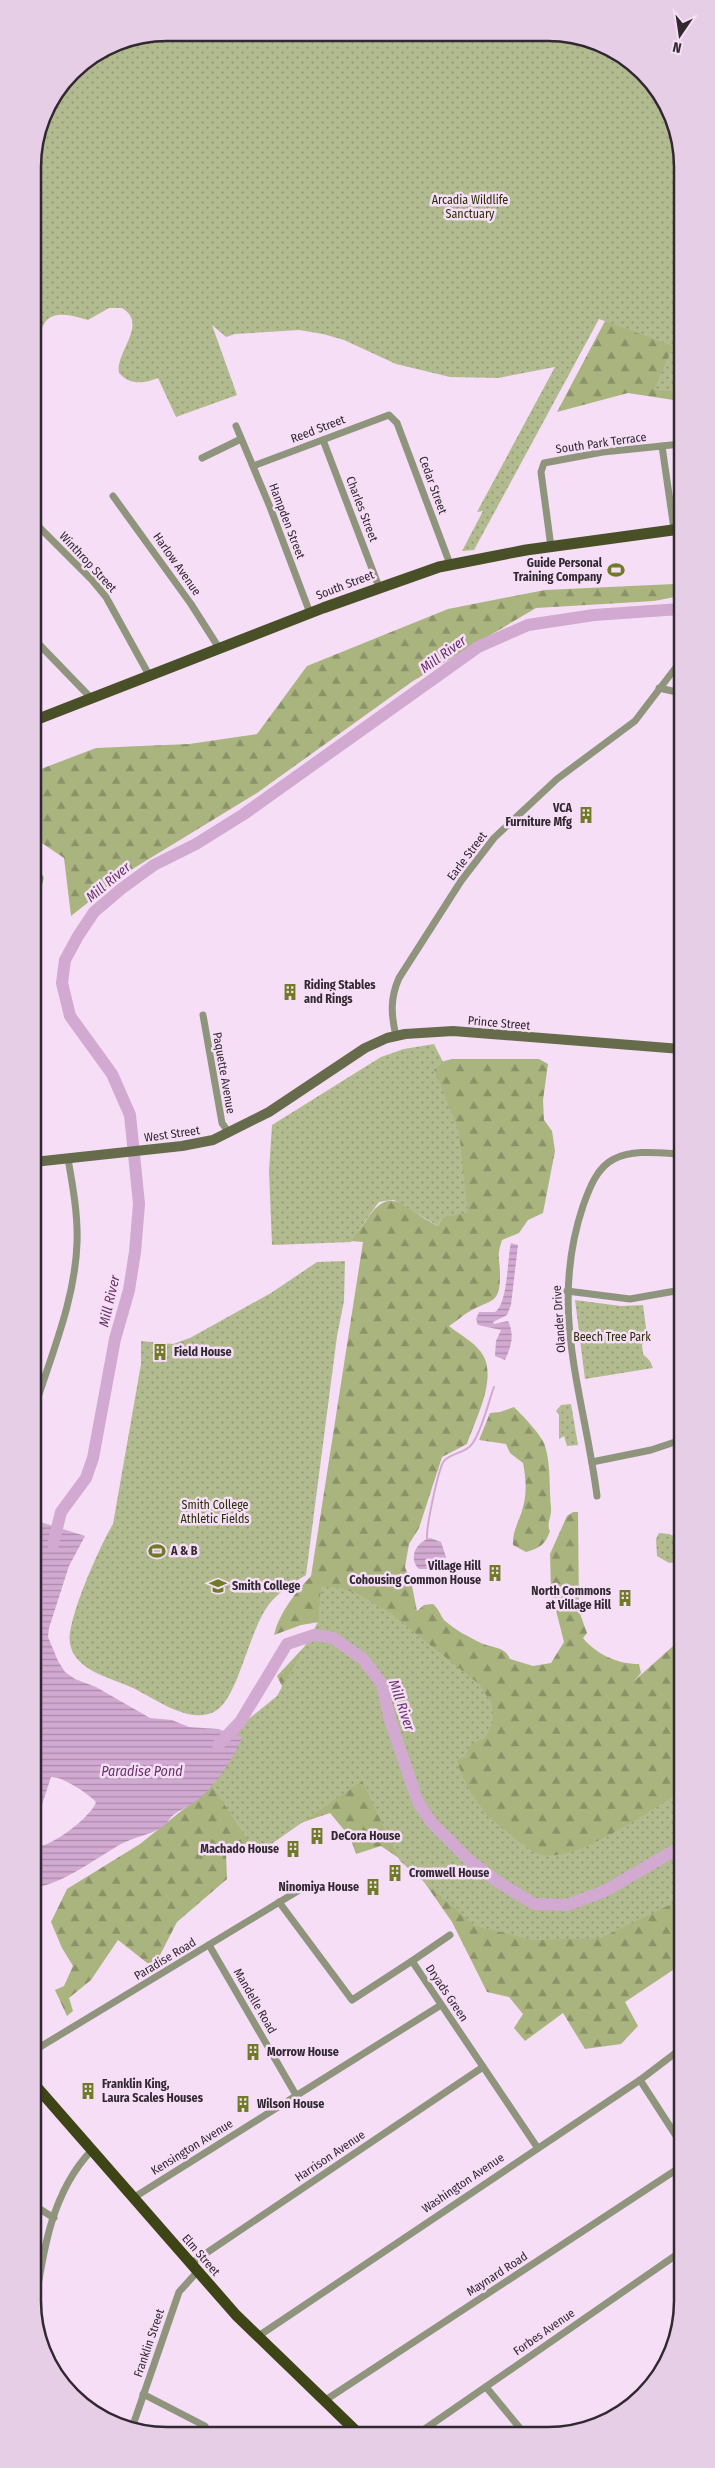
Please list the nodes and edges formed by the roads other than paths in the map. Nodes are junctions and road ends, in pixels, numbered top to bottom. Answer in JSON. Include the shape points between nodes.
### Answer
{"nodes":[{"id":1,"x":392,"y":416,"type":"joint"},
{"id":2,"x":236,"y":426,"type":"dead end"},
{"id":3,"x":241,"y":439,"type":"junction"},
{"id":4,"x":323,"y":440,"type":"junction"},
{"id":5,"x":674,"y":445,"type":"edge"},
{"id":6,"x":662,"y":446,"type":"junction"},
{"id":7,"x":202,"y":458,"type":"dead end"},
{"id":8,"x":253,"y":466,"type":"junction"},
{"id":9,"x":113,"y":496,"type":"dead end"},
{"id":10,"x":674,"y":512,"type":"edge"},
{"id":11,"x":674,"y":529,"type":"edge"},
{"id":12,"x":42,"y":530,"type":"edge"},
{"id":13,"x":551,"y":547,"type":"junction"},
{"id":14,"x":450,"y":564,"type":"junction"},
{"id":15,"x":379,"y":587,"type":"junction"},
{"id":16,"x":310,"y":613,"type":"junction"},
{"id":17,"x":42,"y":647,"type":"edge"},
{"id":18,"x":219,"y":648,"type":"junction"},
{"id":19,"x":674,"y":670,"type":"edge"},
{"id":20,"x":149,"y":675,"type":"junction"},
{"id":21,"x":659,"y":688,"type":"junction"},
{"id":22,"x":674,"y":692,"type":"edge"},
{"id":23,"x":91,"y":698,"type":"junction"},
{"id":24,"x":42,"y":718,"type":"edge"},
{"id":25,"x":203,"y":1015,"type":"dead end"},
{"id":26,"x":396,"y":1036,"type":"junction"},
{"id":27,"x":674,"y":1048,"type":"edge"},
{"id":28,"x":326,"y":1074,"type":"joint"},
{"id":29,"x":229,"y":1133,"type":"junction"},
{"id":30,"x":674,"y":1154,"type":"edge"},
{"id":31,"x":68,"y":1159,"type":"junction"},
{"id":32,"x":42,"y":1161,"type":"edge"},
{"id":33,"x":567,"y":1291,"type":"junction"},
{"id":34,"x":673,"y":1291,"type":"edge"},
{"id":35,"x":41,"y":1387,"type":"edge"},
{"id":36,"x":673,"y":1443,"type":"edge"},
{"id":37,"x":592,"y":1462,"type":"junction"},
{"id":38,"x":597,"y":1496,"type":"dead end"},
{"id":39,"x":306,"y":1886,"type":"dead end"},
{"id":40,"x":279,"y":1902,"type":"junction"},
{"id":41,"x":450,"y":1934,"type":"dead end"},
{"id":42,"x":209,"y":1945,"type":"junction"},
{"id":43,"x":412,"y":1961,"type":"junction"},
{"id":44,"x":441,"y":2004,"type":"junction"},
{"id":45,"x":41,"y":2046,"type":"edge"},
{"id":46,"x":673,"y":2055,"type":"edge"},
{"id":47,"x":483,"y":2067,"type":"junction"},
{"id":48,"x":640,"y":2080,"type":"junction"},
{"id":49,"x":41,"y":2092,"type":"edge"},
{"id":50,"x":296,"y":2095,"type":"junction"},
{"id":51,"x":673,"y":2131,"type":"edge"},
{"id":52,"x":537,"y":2147,"type":"junction"},
{"id":53,"x":92,"y":2150,"type":"junction"},
{"id":54,"x":673,"y":2172,"type":"edge"},
{"id":55,"x":133,"y":2198,"type":"junction"},
{"id":56,"x":41,"y":2210,"type":"edge"},
{"id":57,"x":54,"y":2218,"type":"junction"},
{"id":58,"x":673,"y":2257,"type":"edge"},
{"id":59,"x":194,"y":2268,"type":"junction"},
{"id":60,"x":41,"y":2270,"type":"edge"},
{"id":61,"x":257,"y":2336,"type":"junction"},
{"id":62,"x":486,"y":2387,"type":"junction"},
{"id":63,"x":143,"y":2394,"type":"junction"},
{"id":64,"x":324,"y":2401,"type":"junction"},
{"id":65,"x":134,"y":2422,"type":"edge"},
{"id":66,"x":206,"y":2426,"type":"dead end"},
{"id":67,"x":352,"y":2427,"type":"edge"},
{"id":68,"x":428,"y":2427,"type":"edge"},
{"id":69,"x":519,"y":2427,"type":"edge"}],
"edges":[{"from":1,"to":4,"type":"street","name":"Reed Street","via":[[377,418]]},
{"from":1,"to":14,"type":"street","name":"Cedar Street"},
{"from":2,"to":3,"type":"street","name":"Hampden Street"},
{"from":3,"to":7,"type":"street"},
{"from":3,"to":8,"type":"street","name":"Hampden Street"},
{"from":4,"to":8,"type":"street","name":"Reed Street"},
{"from":4,"to":15,"type":"street","name":"Charles Street"},
{"from":5,"to":6,"type":"street"},
{"from":6,"to":10,"type":"street","name":"South Park Terrace"},
{"from":6,"to":13,"type":"street","name":"South Park Terrace","via":[[544,463],[541,472]]},
{"from":8,"to":16,"type":"street","name":"Hampden Street"},
{"from":9,"to":18,"type":"street","name":"Harlow Avenue"},
{"from":11,"to":13,"type":"main road","name":"South Street"},
{"from":12,"to":20,"type":"street","name":"Winthrop Street","via":[[103,593]]},
{"from":13,"to":14,"type":"main road","name":"South Street"},
{"from":14,"to":15,"type":"main road","name":"South Street"},
{"from":15,"to":16,"type":"main road","name":"South Street"},
{"from":16,"to":18,"type":"main road","name":"South Street"},
{"from":17,"to":23,"type":"street"},
{"from":18,"to":20,"type":"main road","name":"South Street"},
{"from":19,"to":21,"type":"street","name":"Earle Street"},
{"from":20,"to":23,"type":"main road","name":"South Street"},
{"from":21,"to":22,"type":"street"},
{"from":21,"to":26,"type":"street","name":"Earle Street","via":[[635,721],[538,794],[478,857],[399,978],[391,1000]]},
{"from":23,"to":24,"type":"main road","name":"South Street"},
{"from":25,"to":29,"type":"street","name":"Paquette Avenue","via":[[222,1123]]},
{"from":26,"to":27,"type":"main road","name":"Prince Street","via":[[453,1032]]},
{"from":26,"to":28,"type":"main road","name":"Prince Street","via":[[365,1048]]},
{"from":28,"to":29,"type":"main road","name":"West Street"},
{"from":29,"to":31,"type":"main road","name":"West Street","via":[[202,1143]]},
{"from":30,"to":33,"type":"street","name":"Olander Drive","via":[[620,1156],[604,1166],[596,1177],[579,1220]]},
{"from":31,"to":32,"type":"main road","name":"West Street"},
{"from":31,"to":35,"type":"street","via":[[76,1219],[76,1260],[66,1310]]},
{"from":33,"to":34,"type":"street","via":[[630,1299]]},
{"from":33,"to":37,"type":"street","name":"Olander Drive","via":[[572,1348]]},
{"from":36,"to":37,"type":"street"},
{"from":37,"to":38,"type":"street","name":"Olander Drive"},
{"from":39,"to":40,"type":"street","name":"Paradise Road"},
{"from":40,"to":42,"type":"street","name":"Paradise Road"},
{"from":40,"to":43,"type":"street","name":"Dryads Green","via":[[352,2000]]},
{"from":41,"to":43,"type":"street"},
{"from":42,"to":45,"type":"street","name":"Paradise Road"},
{"from":42,"to":50,"type":"street","name":"Mandelle Road"},
{"from":43,"to":44,"type":"street","name":"Dryads Green"},
{"from":44,"to":47,"type":"street","name":"Dryads Green"},
{"from":44,"to":50,"type":"street","name":"Kensington Avenue"},
{"from":46,"to":48,"type":"street","name":"Washington Avenue"},
{"from":47,"to":52,"type":"street","name":"Dryads Green"},
{"from":47,"to":59,"type":"street","name":"Harrison Avenue"},
{"from":48,"to":51,"type":"street"},
{"from":48,"to":52,"type":"street","name":"Washington Avenue"},
{"from":49,"to":53,"type":"highway","name":"Elm Street"},
{"from":50,"to":55,"type":"street","name":"Kensington Avenue"},
{"from":52,"to":61,"type":"street","name":"Washington Avenue"},
{"from":53,"to":55,"type":"highway","name":"Elm Street"},
{"from":53,"to":57,"type":"street","via":[[67,2183]]},
{"from":54,"to":64,"type":"street","name":"Maynard Road"},
{"from":55,"to":59,"type":"highway","name":"Elm Street"},
{"from":56,"to":57,"type":"street"},
{"from":57,"to":60,"type":"street"},
{"from":58,"to":62,"type":"street","name":"Forbes Avenue"},
{"from":59,"to":61,"type":"highway","name":"Elm Street"},
{"from":59,"to":63,"type":"street","name":"Franklin Street","via":[[179,2292]]},
{"from":61,"to":64,"type":"highway","name":"Elm Street"},
{"from":62,"to":68,"type":"street","name":"Forbes Avenue"},
{"from":62,"to":69,"type":"street"},
{"from":63,"to":65,"type":"street","name":"Franklin Street"},
{"from":63,"to":66,"type":"street"},
{"from":64,"to":67,"type":"highway","name":"Elm Street"}]}
